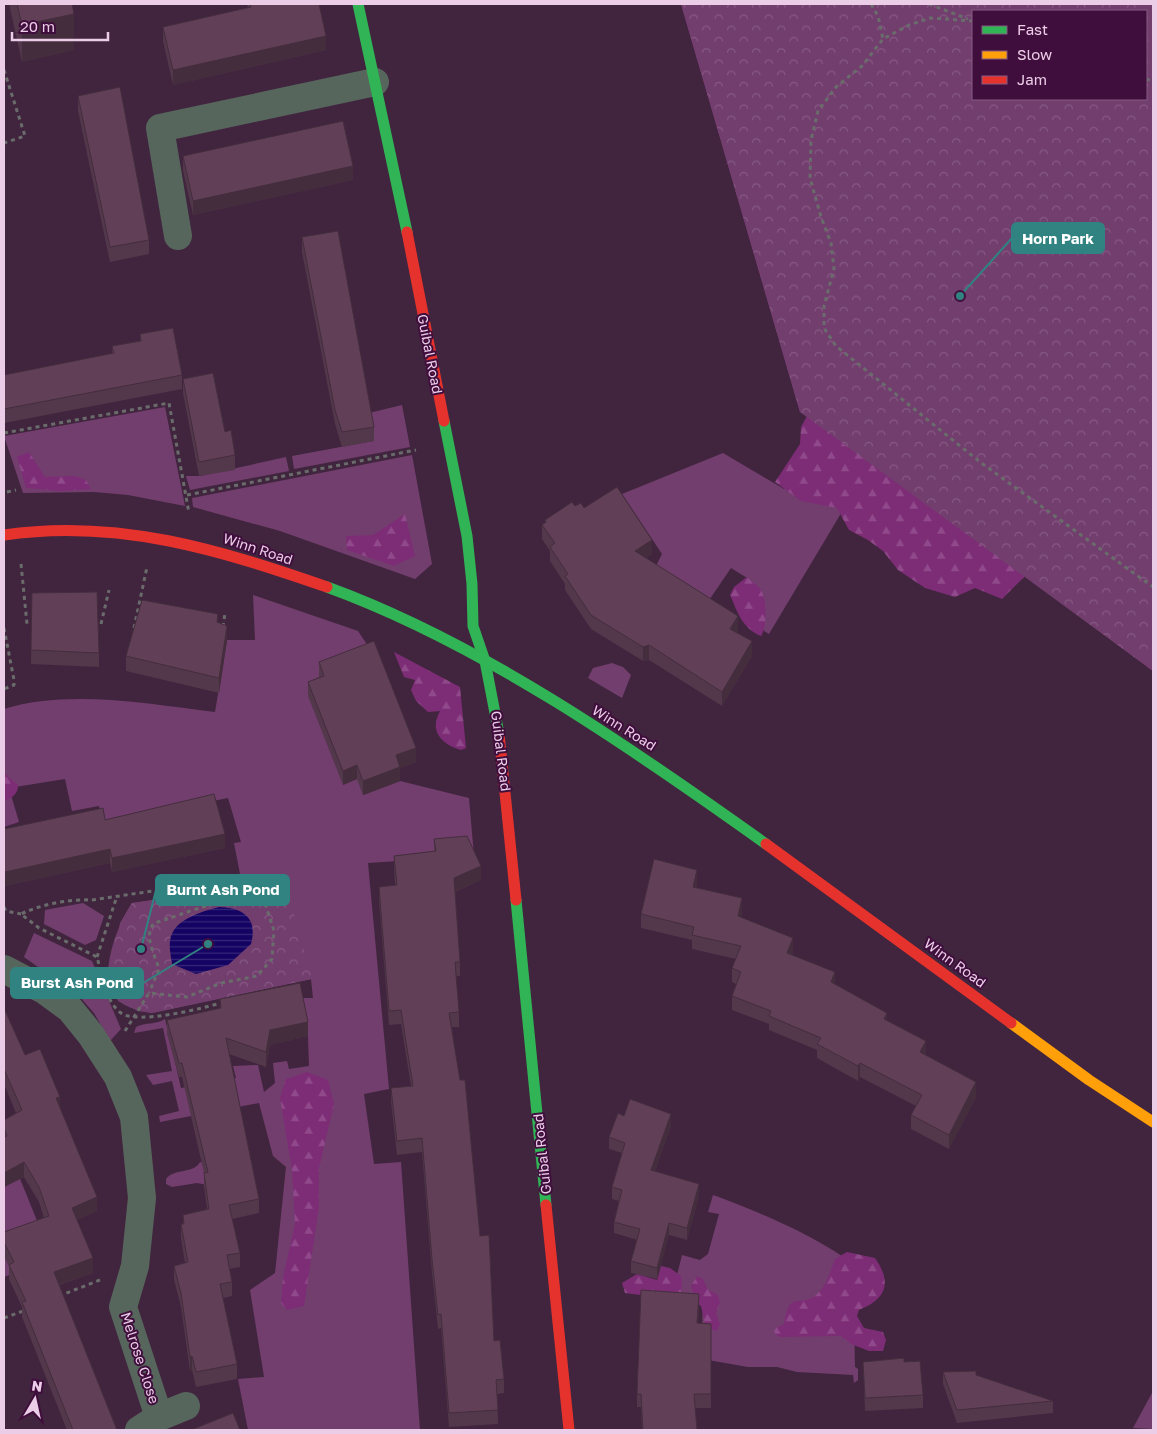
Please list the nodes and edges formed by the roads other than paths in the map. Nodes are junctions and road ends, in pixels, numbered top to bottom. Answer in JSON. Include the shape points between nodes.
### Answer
{"nodes":[{"id":1,"x":358,"y":4,"type":"edge"},
{"id":2,"x":375,"y":82,"type":"junction"},
{"id":3,"x":178,"y":236,"type":"dead end"},
{"id":4,"x":6,"y":520,"type":"edge"},
{"id":5,"x":485,"y":661,"type":"junction"},
{"id":6,"x":4,"y":969,"type":"edge"},
{"id":7,"x":1153,"y":1122,"type":"edge"},
{"id":8,"x":186,"y":1406,"type":"dead end"},
{"id":9,"x":149,"y":1423,"type":"edge"},
{"id":10,"x":569,"y":1430,"type":"edge"}],
"edges":[{"from":1,"to":2,"type":"street","name":"Guibal Road"},
{"from":2,"to":3,"type":"street","via":[[160,128]]},
{"from":2,"to":5,"type":"street","name":"Guibal Road","via":[[466,536],[472,584],[472,626]]},
{"from":4,"to":5,"type":"street","name":"Winn Road","via":[[148,535],[195,545],[366,602]]},
{"from":5,"to":7,"type":"street","name":"Winn Road","via":[[616,739],[715,806],[1081,1075]]},
{"from":5,"to":10,"type":"street","name":"Guibal Road","via":[[504,770]]},
{"from":6,"to":9,"type":"street","name":"Melrose Close","via":[[44,990],[70,1009],[118,1078],[134,1117],[141,1165],[140,1240],[123,1306]]},
{"from":8,"to":9,"type":"street","name":"Melrose Close"}]}
